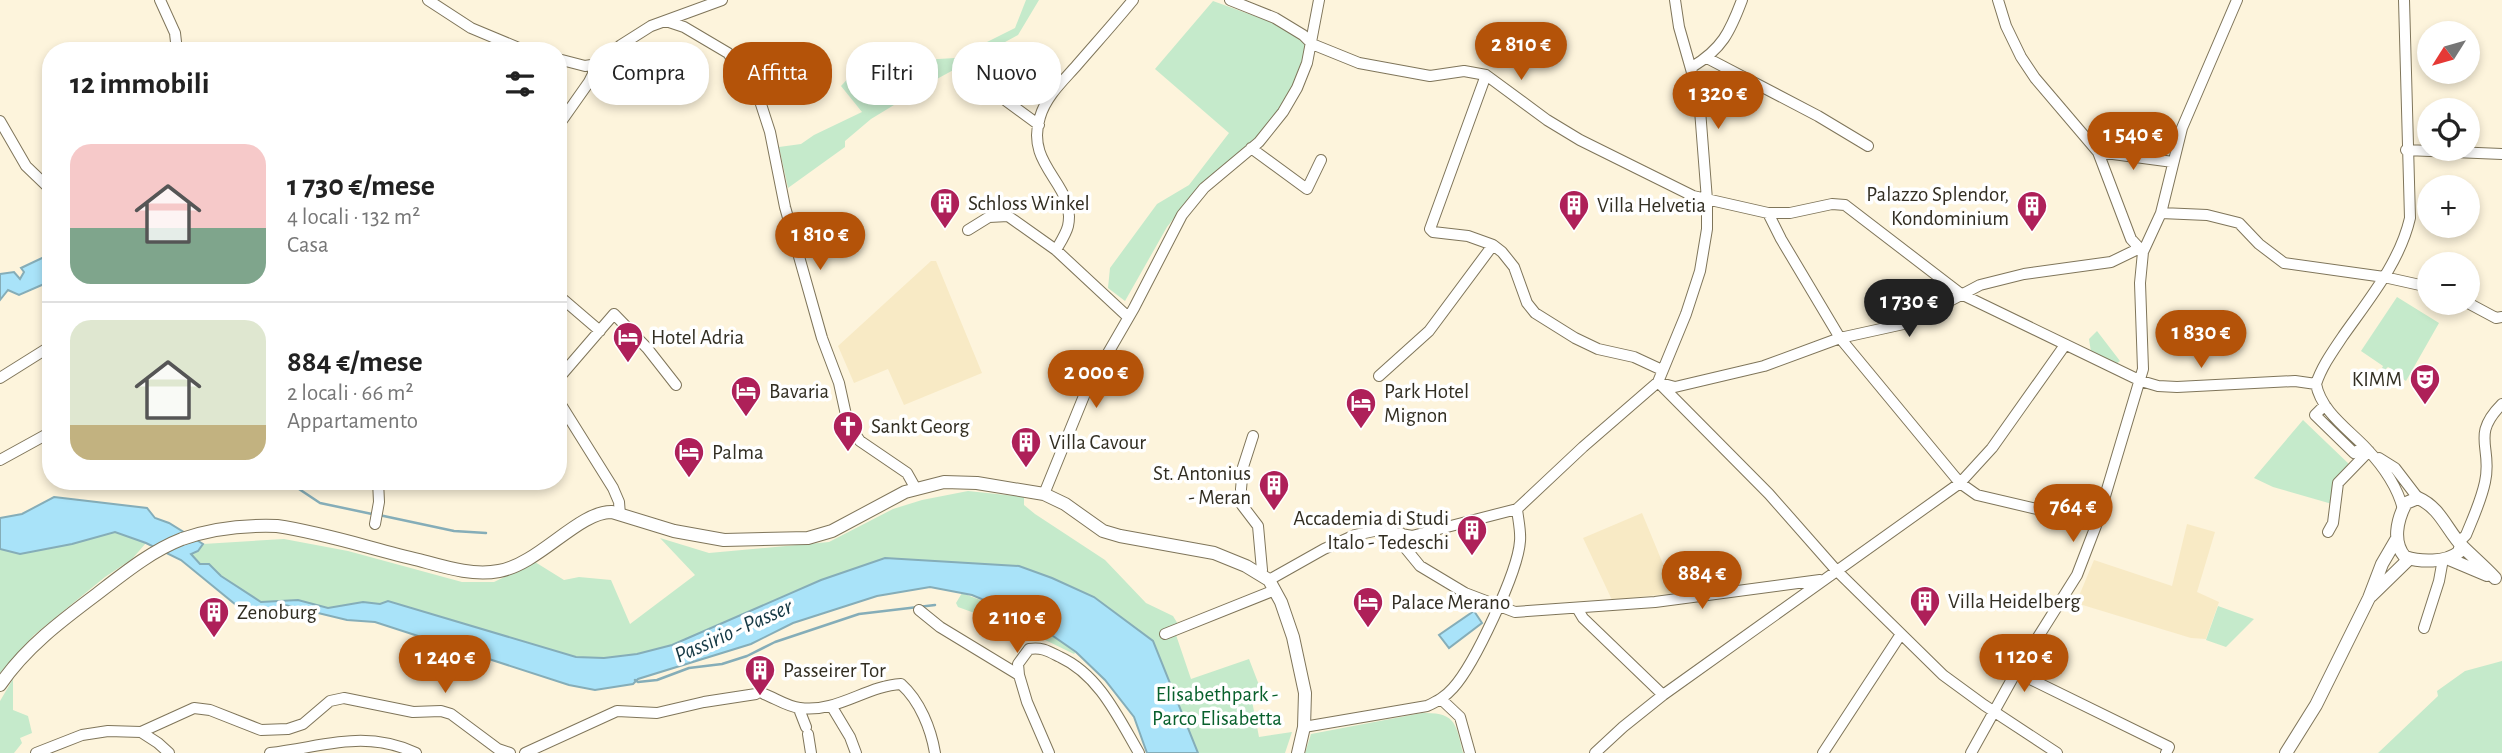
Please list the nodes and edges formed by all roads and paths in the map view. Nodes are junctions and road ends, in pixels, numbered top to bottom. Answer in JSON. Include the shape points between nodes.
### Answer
{"nodes":[{"id":1,"x":160,"y":0,"type":"edge"},
{"id":2,"x":428,"y":0,"type":"edge"},
{"id":3,"x":722,"y":0,"type":"edge"},
{"id":4,"x":1133,"y":0,"type":"edge"},
{"id":5,"x":1230,"y":0,"type":"edge"},
{"id":6,"x":1319,"y":0,"type":"edge"},
{"id":7,"x":1675,"y":0,"type":"edge"},
{"id":8,"x":1742,"y":0,"type":"edge"},
{"id":9,"x":1998,"y":0,"type":"edge"},
{"id":10,"x":2237,"y":0,"type":"edge"},
{"id":11,"x":2404,"y":0,"type":"edge"},
{"id":12,"x":666,"y":21,"type":"junction"},
{"id":13,"x":176,"y":42,"type":"edge"},
{"id":14,"x":504,"y":42,"type":"edge"},
{"id":15,"x":626,"y":42,"type":"edge"},
{"id":16,"x":1312,"y":44,"type":"junction"},
{"id":17,"x":1707,"y":58,"type":"junction"},
{"id":18,"x":567,"y":61,"type":"edge"},
{"id":19,"x":588,"y":66,"type":"edge"},
{"id":20,"x":1692,"y":67,"type":"junction"},
{"id":21,"x":1486,"y":75,"type":"junction"},
{"id":22,"x":588,"y":83,"type":"edge"},
{"id":23,"x":1012,"y":105,"type":"edge"},
{"id":24,"x":567,"y":113,"type":"edge"},
{"id":25,"x":0,"y":121,"type":"edge"},
{"id":26,"x":1039,"y":125,"type":"junction"},
{"id":27,"x":1868,"y":146,"type":"dead end"},
{"id":28,"x":1251,"y":148,"type":"junction"},
{"id":29,"x":2406,"y":150,"type":"junction"},
{"id":30,"x":2098,"y":152,"type":"junction"},
{"id":31,"x":2502,"y":154,"type":"edge"},
{"id":32,"x":1321,"y":160,"type":"dead end"},
{"id":33,"x":2173,"y":162,"type":"junction"},
{"id":34,"x":42,"y":181,"type":"edge"},
{"id":35,"x":1707,"y":200,"type":"junction"},
{"id":36,"x":1768,"y":213,"type":"junction"},
{"id":37,"x":2161,"y":213,"type":"junction"},
{"id":38,"x":968,"y":230,"type":"dead end"},
{"id":39,"x":1493,"y":245,"type":"junction"},
{"id":40,"x":1056,"y":250,"type":"junction"},
{"id":41,"x":2141,"y":250,"type":"junction"},
{"id":42,"x":2384,"y":277,"type":"junction"},
{"id":43,"x":2417,"y":284,"type":"edge"},
{"id":44,"x":1961,"y":294,"type":"junction"},
{"id":45,"x":567,"y":303,"type":"edge"},
{"id":46,"x":2480,"y":309,"type":"edge"},
{"id":47,"x":1128,"y":317,"type":"junction"},
{"id":48,"x":2502,"y":317,"type":"edge"},
{"id":49,"x":600,"y":331,"type":"junction"},
{"id":50,"x":1840,"y":338,"type":"junction"},
{"id":51,"x":2065,"y":345,"type":"junction"},
{"id":52,"x":42,"y":352,"type":"edge"},
{"id":53,"x":567,"y":369,"type":"edge"},
{"id":54,"x":1662,"y":370,"type":"junction"},
{"id":55,"x":1379,"y":376,"type":"dead end"},
{"id":56,"x":0,"y":378,"type":"edge"},
{"id":57,"x":2141,"y":381,"type":"junction"},
{"id":58,"x":1658,"y":382,"type":"junction"},
{"id":59,"x":2316,"y":384,"type":"junction"},
{"id":60,"x":676,"y":385,"type":"dead end"},
{"id":61,"x":2502,"y":404,"type":"edge"},
{"id":62,"x":567,"y":414,"type":"edge"},
{"id":63,"x":1253,"y":436,"type":"dead end"},
{"id":64,"x":42,"y":437,"type":"edge"},
{"id":65,"x":2366,"y":448,"type":"junction"},
{"id":66,"x":0,"y":460,"type":"edge"},
{"id":67,"x":1960,"y":483,"type":"junction"},
{"id":68,"x":916,"y":489,"type":"junction"},
{"id":69,"x":378,"y":490,"type":"edge"},
{"id":70,"x":1044,"y":494,"type":"junction"},
{"id":71,"x":2418,"y":498,"type":"junction"},
{"id":72,"x":1517,"y":509,"type":"junction"},
{"id":73,"x":2403,"y":509,"type":"junction"},
{"id":74,"x":620,"y":515,"type":"junction"},
{"id":75,"x":2098,"y":523,"type":"junction"},
{"id":76,"x":375,"y":524,"type":"dead end"},
{"id":77,"x":2328,"y":532,"type":"dead end"},
{"id":78,"x":1401,"y":533,"type":"junction"},
{"id":79,"x":2396,"y":540,"type":"junction"},
{"id":80,"x":2460,"y":543,"type":"junction"},
{"id":81,"x":2409,"y":559,"type":"junction"},
{"id":82,"x":2446,"y":559,"type":"junction"},
{"id":83,"x":1836,"y":570,"type":"junction"},
{"id":84,"x":1823,"y":580,"type":"junction"},
{"id":85,"x":2498,"y":581,"type":"edge"},
{"id":86,"x":1268,"y":582,"type":"junction"},
{"id":87,"x":2369,"y":598,"type":"junction"},
{"id":88,"x":1498,"y":607,"type":"junction"},
{"id":89,"x":1577,"y":608,"type":"junction"},
{"id":90,"x":919,"y":610,"type":"dead end"},
{"id":91,"x":2424,"y":628,"type":"dead end"},
{"id":92,"x":1165,"y":634,"type":"dead end"},
{"id":93,"x":1901,"y":634,"type":"junction"},
{"id":94,"x":2016,"y":672,"type":"junction"},
{"id":95,"x":1019,"y":675,"type":"junction"},
{"id":96,"x":0,"y":685,"type":"edge"},
{"id":97,"x":1663,"y":695,"type":"junction"},
{"id":98,"x":1442,"y":700,"type":"junction"},
{"id":99,"x":832,"y":707,"type":"junction"},
{"id":100,"x":1996,"y":707,"type":"junction"},
{"id":101,"x":799,"y":709,"type":"junction"},
{"id":102,"x":1304,"y":727,"type":"junction"},
{"id":103,"x":141,"y":732,"type":"junction"},
{"id":104,"x":38,"y":752,"type":"edge"},
{"id":105,"x":169,"y":753,"type":"edge"},
{"id":106,"x":270,"y":753,"type":"edge"},
{"id":107,"x":416,"y":753,"type":"edge"},
{"id":108,"x":510,"y":753,"type":"edge"},
{"id":109,"x":525,"y":753,"type":"edge"},
{"id":110,"x":811,"y":753,"type":"edge"},
{"id":111,"x":856,"y":753,"type":"edge"},
{"id":112,"x":934,"y":753,"type":"edge"},
{"id":113,"x":1049,"y":753,"type":"edge"},
{"id":114,"x":1139,"y":753,"type":"edge"},
{"id":115,"x":1298,"y":753,"type":"edge"},
{"id":116,"x":1470,"y":753,"type":"edge"},
{"id":117,"x":1595,"y":753,"type":"edge"},
{"id":118,"x":1823,"y":753,"type":"edge"},
{"id":119,"x":1971,"y":753,"type":"edge"},
{"id":120,"x":2057,"y":753,"type":"edge"},
{"id":121,"x":2166,"y":753,"type":"edge"},
{"id":122,"x":2286,"y":753,"type":"edge"}],
"edges":[{"from":1,"to":13,"type":"street"},
{"from":2,"to":14,"type":"street","via":[[471,28]]},
{"from":3,"to":12,"type":"street"},
{"from":4,"to":26,"type":"street","via":[[1051,96]]},
{"from":5,"to":16,"type":"street","via":[[1275,18]]},
{"from":6,"to":16,"type":"street"},
{"from":7,"to":20,"type":"street"},
{"from":8,"to":17,"type":"street","via":[[1732,29]]},
{"from":9,"to":30,"type":"street","via":[[2021,57]]},
{"from":10,"to":33,"type":"street","via":[[2193,98]]},
{"from":11,"to":29,"type":"street"},
{"from":12,"to":15,"type":"street"},
{"from":12,"to":68,"type":"street","via":[[728,53],[759,99],[848,424],[860,441],[907,473]]},
{"from":16,"to":21,"type":"street","via":[[1359,63],[1410,74],[1464,71]]},
{"from":16,"to":28,"type":"street","via":[[1283,112]]},
{"from":17,"to":20,"type":"street"},
{"from":17,"to":27,"type":"street"},
{"from":18,"to":19,"type":"street"},
{"from":20,"to":35,"type":"street","via":[[1699,97]]},
{"from":21,"to":35,"type":"street","via":[[1580,140]]},
{"from":21,"to":39,"type":"street","via":[[1430,229]]},
{"from":22,"to":24,"type":"street"},
{"from":23,"to":26,"type":"street"},
{"from":25,"to":34,"type":"street","via":[[26,166]]},
{"from":26,"to":40,"type":"street","via":[[1041,157],[1066,195],[1069,208],[1068,228]]},
{"from":28,"to":32,"type":"street","via":[[1307,190]]},
{"from":28,"to":47,"type":"street","via":[[1204,188],[1182,215]]},
{"from":29,"to":31,"type":"street"},
{"from":29,"to":42,"type":"street","via":[[2410,218],[2405,240]]},
{"from":30,"to":33,"type":"street"},
{"from":30,"to":41,"type":"street","via":[[2131,239]]},
{"from":33,"to":37,"type":"street"},
{"from":35,"to":36,"type":"street"},
{"from":35,"to":54,"type":"street","via":[[1700,271]]},
{"from":36,"to":44,"type":"street","via":[[1844,205]]},
{"from":36,"to":50,"type":"street"},
{"from":37,"to":41,"type":"street"},
{"from":37,"to":42,"type":"street","via":[[2207,215],[2239,223],[2284,263]]},
{"from":38,"to":40,"type":"street","via":[[989,217],[1008,216]]},
{"from":39,"to":54,"type":"street","via":[[1514,268],[1535,313],[1598,349],[1634,357]]},
{"from":39,"to":55,"type":"street","via":[[1429,331]]},
{"from":40,"to":47,"type":"street"},
{"from":41,"to":44,"type":"street","via":[[2111,262],[2024,274]]},
{"from":41,"to":57,"type":"street"},
{"from":42,"to":43,"type":"street"},
{"from":42,"to":59,"type":"street","via":[[2329,357]]},
{"from":44,"to":50,"type":"street","via":[[1922,318]]},
{"from":44,"to":51,"type":"street"},
{"from":45,"to":49,"type":"street"},
{"from":46,"to":48,"type":"street"},
{"from":47,"to":70,"type":"street","via":[[1086,391]]},
{"from":49,"to":53,"type":"street"},
{"from":49,"to":60,"type":"street","via":[[614,314]]},
{"from":50,"to":58,"type":"street","via":[[1716,379],[1675,387]]},
{"from":50,"to":67,"type":"street"},
{"from":51,"to":57,"type":"street"},
{"from":51,"to":67,"type":"street","via":[[1992,448]]},
{"from":52,"to":56,"type":"street"},
{"from":54,"to":58,"type":"street"},
{"from":57,"to":59,"type":"street","via":[[2177,387],[2295,380]]},
{"from":57,"to":75,"type":"street"},
{"from":58,"to":72,"type":"street"},
{"from":58,"to":83,"type":"street","via":[[1769,494]]},
{"from":59,"to":65,"type":"street","via":[[2325,405]]},
{"from":61,"to":80,"type":"street","via":[[2483,432],[2486,481]]},
{"from":62,"to":74,"type":"street","via":[[613,488]]},
{"from":63,"to":86,"type":"street","via":[[1243,467],[1242,505],[1258,526],[1262,570]]},
{"from":64,"to":66,"type":"street"},
{"from":65,"to":71,"type":"street","via":[[2395,468]]},
{"from":65,"to":73,"type":"street","via":[[2395,484]]},
{"from":65,"to":77,"type":"street","via":[[2338,483]]},
{"from":67,"to":75,"type":"street","via":[[1977,495]]},
{"from":67,"to":83,"type":"street"},
{"from":68,"to":70,"type":"main road","via":[[944,482],[977,483]]},
{"from":68,"to":74,"type":"main road","via":[[832,531],[808,538],[724,540]]},
{"from":69,"to":76,"type":"street"},
{"from":70,"to":86,"type":"main road","via":[[1103,531],[1214,553]]},
{"from":71,"to":73,"type":"main road","via":[[2409,500]]},
{"from":71,"to":80,"type":"main road","via":[[2426,501]]},
{"from":72,"to":78,"type":"street","via":[[1423,534]]},
{"from":72,"to":88,"type":"street","via":[[1521,541]]},
{"from":73,"to":79,"type":"main road"},
{"from":74,"to":96,"type":"main road","via":[[604,512],[588,518],[523,562],[503,570],[474,572],[277,526],[251,525],[182,539],[141,561],[40,639]]},
{"from":75,"to":94,"type":"street","via":[[2077,575]]},
{"from":78,"to":86,"type":"street","via":[[1379,530],[1355,535]]},
{"from":78,"to":88,"type":"street","via":[[1402,544],[1420,566]]},
{"from":79,"to":81,"type":"main road"},
{"from":79,"to":87,"type":"main road"},
{"from":80,"to":82,"type":"main road","via":[[2459,552]]},
{"from":80,"to":85,"type":"main road"},
{"from":81,"to":82,"type":"main road"},
{"from":81,"to":87,"type":"main road"},
{"from":82,"to":85,"type":"main road"},
{"from":82,"to":91,"type":"street"},
{"from":83,"to":84,"type":"street"},
{"from":83,"to":93,"type":"street"},
{"from":84,"to":89,"type":"street"},
{"from":84,"to":97,"type":"street"},
{"from":86,"to":92,"type":"street"},
{"from":86,"to":102,"type":"main road","via":[[1301,666]]},
{"from":87,"to":122,"type":"main road"},
{"from":88,"to":89,"type":"street","via":[[1524,612]]},
{"from":88,"to":98,"type":"street","via":[[1467,670]]},
{"from":89,"to":97,"type":"street"},
{"from":90,"to":95,"type":"street"},
{"from":93,"to":100,"type":"street","via":[[1943,675]]},
{"from":93,"to":118,"type":"street"},
{"from":94,"to":100,"type":"street"},
{"from":94,"to":121,"type":"street","via":[[2169,747]]},
{"from":95,"to":113,"type":"street"},
{"from":95,"to":114,"type":"street","via":[[1018,664],[1029,649],[1040,648],[1077,665],[1092,679]]},
{"from":97,"to":117,"type":"street"},
{"from":98,"to":102,"type":"street"},
{"from":98,"to":116,"type":"street","via":[[1460,717]]},
{"from":99,"to":101,"type":"street"},
{"from":99,"to":111,"type":"street"},
{"from":99,"to":112,"type":"street","via":[[901,684],[919,707]]},
{"from":100,"to":119,"type":"street"},
{"from":100,"to":120,"type":"street"},
{"from":101,"to":109,"type":"street","via":[[760,694],[657,713],[617,711]]},
{"from":101,"to":110,"type":"street"},
{"from":102,"to":115,"type":"main road"},
{"from":103,"to":104,"type":"street","via":[[82,735]]},
{"from":103,"to":105,"type":"street"},
{"from":103,"to":108,"type":"street","via":[[194,708],[261,730],[288,729],[303,724],[330,701],[344,698],[412,712],[451,714]]},
{"from":106,"to":107,"type":"street","via":[[364,739]]}]}
